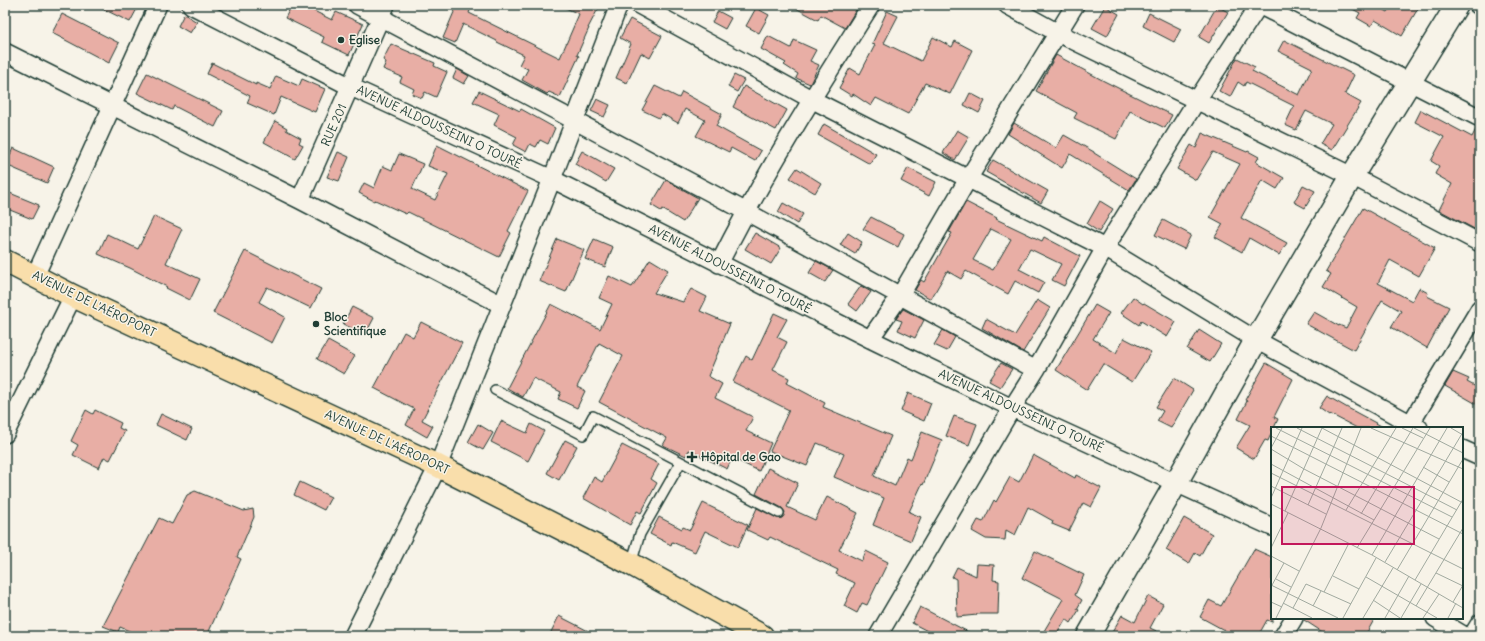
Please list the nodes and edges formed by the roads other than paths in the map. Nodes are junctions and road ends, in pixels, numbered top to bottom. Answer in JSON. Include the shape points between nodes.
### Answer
{"nodes":[{"id":1,"x":158,"y":5,"type":"edge"},
{"id":2,"x":191,"y":5,"type":"edge"},
{"id":3,"x":357,"y":5,"type":"edge"},
{"id":4,"x":619,"y":5,"type":"edge"},
{"id":5,"x":639,"y":5,"type":"edge"},
{"id":6,"x":871,"y":5,"type":"edge"},
{"id":7,"x":1007,"y":5,"type":"edge"},
{"id":8,"x":1075,"y":5,"type":"edge"},
{"id":9,"x":1259,"y":5,"type":"edge"},
{"id":10,"x":1457,"y":5,"type":"edge"},
{"id":11,"x":383,"y":11,"type":"edge"},
{"id":12,"x":1058,"y":33,"type":"junction"},
{"id":13,"x":5,"y":52,"type":"edge"},
{"id":14,"x":1411,"y":82,"type":"junction"},
{"id":15,"x":351,"y":87,"type":"junction"},
{"id":16,"x":811,"y":99,"type":"junction"},
{"id":17,"x":1197,"y":100,"type":"junction"},
{"id":18,"x":112,"y":106,"type":"junction"},
{"id":19,"x":1480,"y":118,"type":"edge"},
{"id":20,"x":575,"y":120,"type":"junction"},
{"id":21,"x":1352,"y":176,"type":"junction"},
{"id":22,"x":552,"y":179,"type":"junction"},
{"id":23,"x":968,"y":179,"type":"junction"},
{"id":24,"x":300,"y":200,"type":"junction"},
{"id":25,"x":745,"y":211,"type":"junction"},
{"id":26,"x":1480,"y":243,"type":"edge"},
{"id":27,"x":1105,"y":248,"type":"junction"},
{"id":28,"x":5,"y":261,"type":"edge"},
{"id":29,"x":719,"y":264,"type":"junction"},
{"id":30,"x":34,"y":276,"type":"junction"},
{"id":31,"x":73,"y":296,"type":"junction"},
{"id":32,"x":900,"y":296,"type":"junction"},
{"id":33,"x":502,"y":305,"type":"junction"},
{"id":34,"x":1480,"y":308,"type":"edge"},
{"id":35,"x":870,"y":339,"type":"junction"},
{"id":36,"x":1256,"y":340,"type":"junction"},
{"id":37,"x":1036,"y":370,"type":"junction"},
{"id":38,"x":495,"y":390,"type":"dead end"},
{"id":39,"x":1012,"y":408,"type":"junction"},
{"id":40,"x":1412,"y":427,"type":"edge"},
{"id":41,"x":5,"y":434,"type":"edge"},
{"id":42,"x":1463,"y":449,"type":"edge"},
{"id":43,"x":1480,"y":457,"type":"edge"},
{"id":44,"x":681,"y":462,"type":"junction"},
{"id":45,"x":438,"y":466,"type":"junction"},
{"id":46,"x":1176,"y":484,"type":"junction"},
{"id":47,"x":779,"y":513,"type":"dead end"},
{"id":48,"x":1271,"y":527,"type":"edge"},
{"id":49,"x":631,"y":564,"type":"junction"},
{"id":50,"x":1293,"y":619,"type":"edge"},
{"id":51,"x":1437,"y":619,"type":"edge"},
{"id":52,"x":1480,"y":624,"type":"edge"},
{"id":53,"x":756,"y":635,"type":"edge"},
{"id":54,"x":353,"y":636,"type":"edge"},
{"id":55,"x":878,"y":636,"type":"edge"},
{"id":56,"x":1088,"y":636,"type":"edge"},
{"id":57,"x":1283,"y":636,"type":"edge"},
{"id":58,"x":1465,"y":636,"type":"edge"},
{"id":59,"x":1472,"y":636,"type":"edge"}],
"edges":[{"from":1,"to":18,"type":"street"},
{"from":2,"to":15,"type":"street","name":"AVENUE ALDOUSSEINI O TOURÉ"},
{"from":3,"to":11,"type":"street"},
{"from":4,"to":20,"type":"street"},
{"from":5,"to":16,"type":"street"},
{"from":6,"to":16,"type":"street"},
{"from":7,"to":12,"type":"street"},
{"from":8,"to":12,"type":"street"},
{"from":9,"to":14,"type":"street"},
{"from":9,"to":17,"type":"street"},
{"from":10,"to":14,"type":"street"},
{"from":11,"to":15,"type":"street","name":"RUE 201"},
{"from":11,"to":20,"type":"street"},
{"from":12,"to":17,"type":"street"},
{"from":12,"to":23,"type":"street"},
{"from":13,"to":18,"type":"street"},
{"from":14,"to":19,"type":"street"},
{"from":14,"to":21,"type":"street"},
{"from":15,"to":22,"type":"street","name":"AVENUE ALDOUSSEINI O TOURÉ"},
{"from":15,"to":24,"type":"street","name":"RUE 201"},
{"from":16,"to":23,"type":"street"},
{"from":16,"to":25,"type":"street"},
{"from":17,"to":21,"type":"street"},
{"from":17,"to":27,"type":"street"},
{"from":18,"to":24,"type":"street"},
{"from":18,"to":30,"type":"street"},
{"from":20,"to":22,"type":"street"},
{"from":20,"to":25,"type":"street"},
{"from":21,"to":26,"type":"street"},
{"from":21,"to":36,"type":"street"},
{"from":22,"to":29,"type":"street","name":"AVENUE ALDOUSSEINI O TOURÉ"},
{"from":22,"to":33,"type":"street"},
{"from":23,"to":27,"type":"street"},
{"from":23,"to":32,"type":"street"},
{"from":24,"to":33,"type":"street"},
{"from":25,"to":29,"type":"street"},
{"from":25,"to":32,"type":"street"},
{"from":27,"to":36,"type":"street"},
{"from":27,"to":37,"type":"street"},
{"from":28,"to":30,"type":"main road","name":"AVENUE DE L'AÉROPORT"},
{"from":29,"to":35,"type":"street","name":"AVENUE ALDOUSSEINI O TOURÉ"},
{"from":30,"to":31,"type":"main road","name":"AVENUE DE L'AÉROPORT"},
{"from":31,"to":41,"type":"street"},
{"from":31,"to":45,"type":"main road","name":"AVENUE DE L'AÉROPORT"},
{"from":32,"to":35,"type":"street"},
{"from":32,"to":37,"type":"street"},
{"from":33,"to":45,"type":"street"},
{"from":34,"to":40,"type":"street"},
{"from":35,"to":39,"type":"street","name":"AVENUE ALDOUSSEINI O TOURÉ"},
{"from":36,"to":40,"type":"street"},
{"from":36,"to":46,"type":"street"},
{"from":37,"to":39,"type":"street"},
{"from":38,"to":44,"type":"lane","via":[[583,436],[593,416]]},
{"from":39,"to":46,"type":"street","name":"AVENUE ALDOUSSEINI O TOURÉ"},
{"from":39,"to":55,"type":"street"},
{"from":42,"to":43,"type":"street"},
{"from":44,"to":47,"type":"lane"},
{"from":44,"to":49,"type":"lane","via":[[640,534]]},
{"from":45,"to":49,"type":"main road","name":"AVENUE DE L'AÉROPORT"},
{"from":45,"to":54,"type":"street"},
{"from":46,"to":48,"type":"street","name":"AVENUE ALDOUSSEINI O TOURÉ"},
{"from":46,"to":56,"type":"street"},
{"from":49,"to":53,"type":"main road","name":"AVENUE DE L'AÉROPORT"},
{"from":50,"to":57,"type":"street"},
{"from":51,"to":58,"type":"street"},
{"from":52,"to":59,"type":"street"}]}
